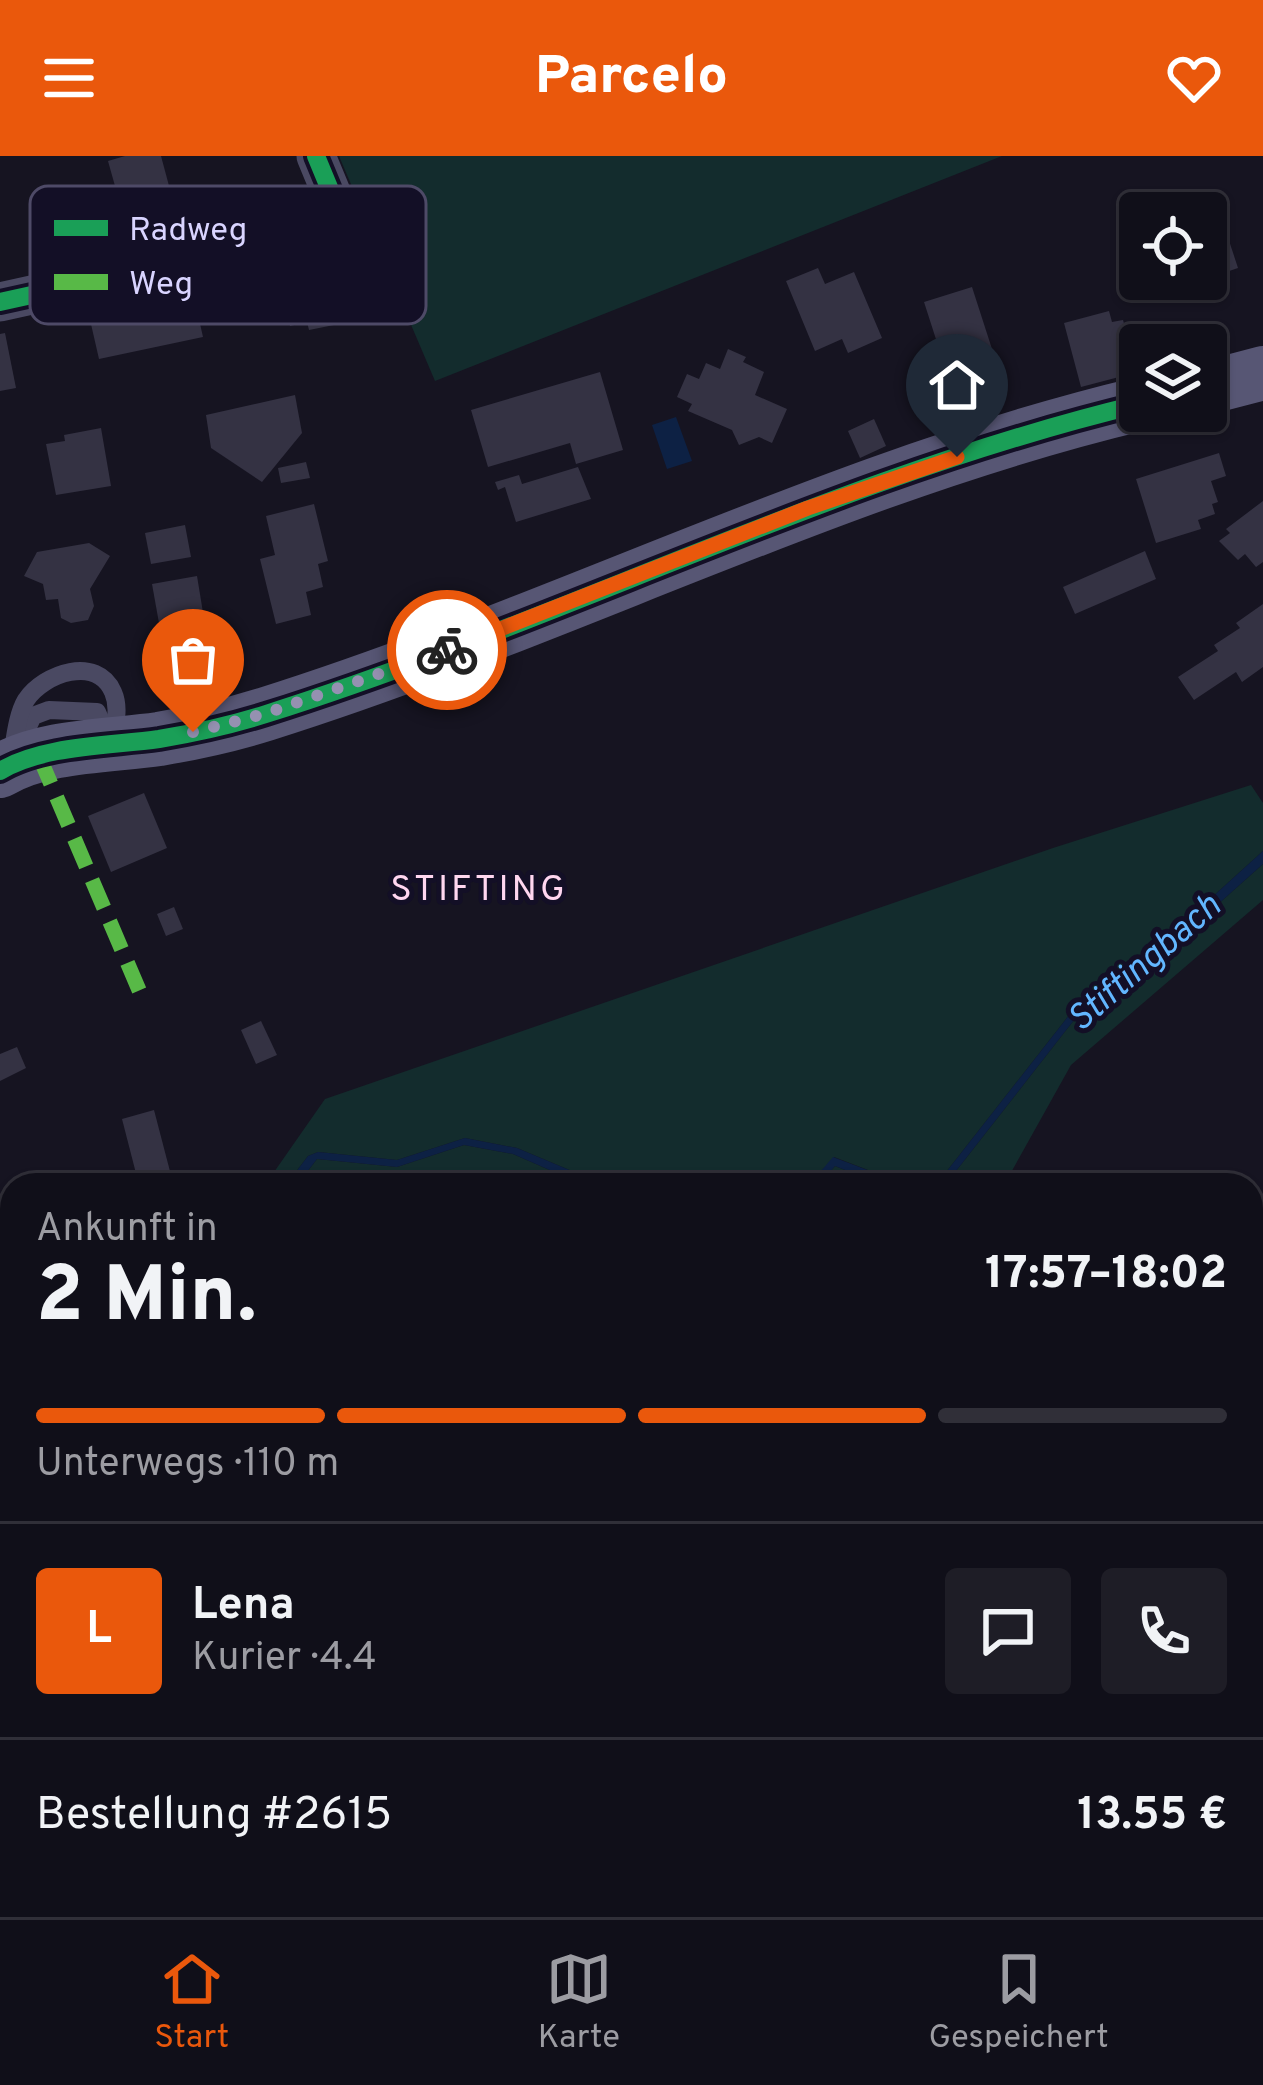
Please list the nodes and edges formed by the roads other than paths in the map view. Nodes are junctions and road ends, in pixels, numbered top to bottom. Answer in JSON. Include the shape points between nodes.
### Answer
{"nodes":[{"id":1,"x":316,"y":156,"type":"edge"},
{"id":2,"x":328,"y":186,"type":"edge"},
{"id":3,"x":30,"y":295,"type":"edge"},
{"id":4,"x":0,"y":302,"type":"edge"},
{"id":5,"x":1263,"y":373,"type":"edge"},
{"id":6,"x":1227,"y":382,"type":"edge"},
{"id":7,"x":1119,"y":409,"type":"edge"},
{"id":8,"x":111,"y":745,"type":"junction"},
{"id":9,"x":3,"y":762,"type":"edge"}],
"edges":[{"from":1,"to":2,"type":"street"},
{"from":3,"to":4,"type":"street"},
{"from":5,"to":6,"type":"street"},
{"from":7,"to":8,"type":"street","via":[[916,469],[264,714]]},
{"from":8,"to":9,"type":"street"},
{"from":8,"to":9,"type":"lane","via":[[113,692],[101,676],[67,671],[26,700]]}]}
